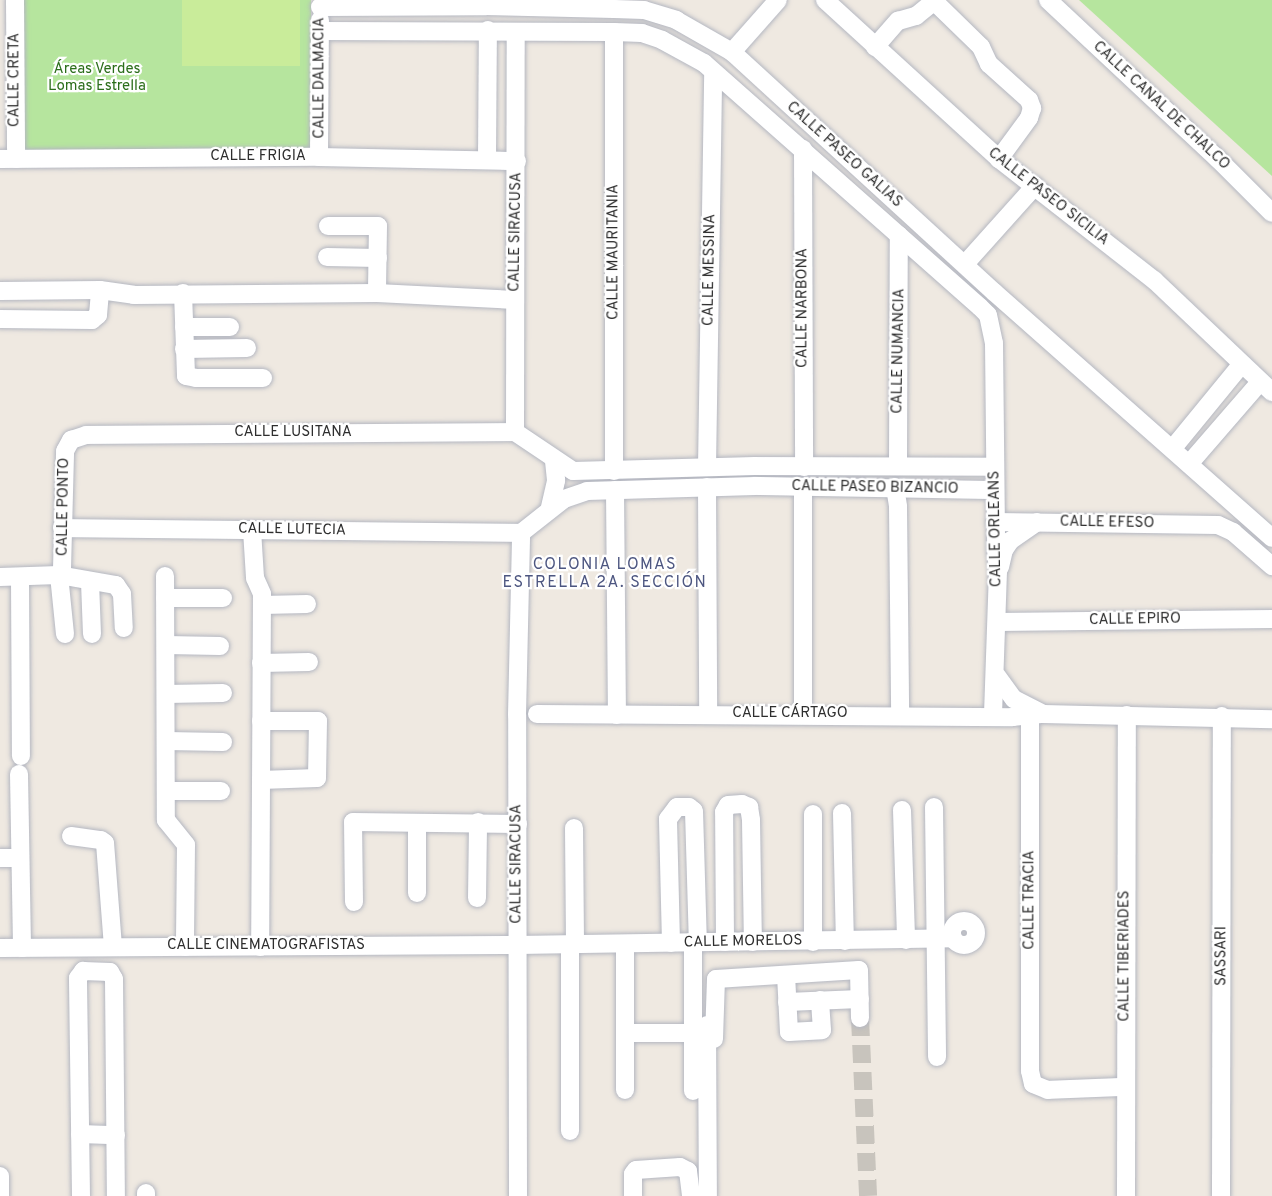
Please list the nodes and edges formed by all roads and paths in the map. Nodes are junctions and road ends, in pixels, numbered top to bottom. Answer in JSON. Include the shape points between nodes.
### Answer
{"nodes":[{"id":1,"x":15,"y":0,"type":"edge"},
{"id":2,"x":778,"y":0,"type":"edge"},
{"id":3,"x":825,"y":0,"type":"edge"},
{"id":4,"x":1048,"y":0,"type":"edge"},
{"id":5,"x":486,"y":3,"type":"edge"},
{"id":6,"x":518,"y":3,"type":"edge"},
{"id":7,"x":320,"y":4,"type":"edge"},
{"id":8,"x":644,"y":10,"type":"junction"},
{"id":9,"x":676,"y":20,"type":"junction"},
{"id":10,"x":488,"y":30,"type":"junction"},
{"id":11,"x":320,"y":32,"type":"junction"},
{"id":12,"x":516,"y":32,"type":"junction"},
{"id":13,"x":614,"y":32,"type":"junction"},
{"id":14,"x":642,"y":33,"type":"junction"},
{"id":15,"x":662,"y":40,"type":"junction"},
{"id":16,"x":875,"y":47,"type":"junction"},
{"id":17,"x":732,"y":52,"type":"junction"},
{"id":18,"x":713,"y":74,"type":"junction"},
{"id":19,"x":803,"y":149,"type":"junction"},
{"id":20,"x":319,"y":157,"type":"junction"},
{"id":21,"x":8,"y":159,"type":"edge"},
{"id":22,"x":999,"y":159,"type":"junction"},
{"id":23,"x":487,"y":160,"type":"junction"},
{"id":24,"x":517,"y":161,"type":"junction"},
{"id":25,"x":1035,"y":186,"type":"junction"},
{"id":26,"x":1272,"y":213,"type":"edge"},
{"id":27,"x":328,"y":226,"type":"dead end"},
{"id":28,"x":899,"y":235,"type":"junction"},
{"id":29,"x":327,"y":257,"type":"dead end"},
{"id":30,"x":378,"y":258,"type":"junction"},
{"id":31,"x":965,"y":264,"type":"junction"},
{"id":32,"x":100,"y":290,"type":"junction"},
{"id":33,"x":0,"y":291,"type":"edge"},
{"id":34,"x":994,"y":292,"type":"junction"},
{"id":35,"x":183,"y":293,"type":"junction"},
{"id":36,"x":377,"y":293,"type":"junction"},
{"id":37,"x":516,"y":300,"type":"junction"},
{"id":38,"x":980,"y":307,"type":"junction"},
{"id":39,"x":0,"y":319,"type":"edge"},
{"id":40,"x":1030,"y":322,"type":"junction"},
{"id":41,"x":184,"y":327,"type":"junction"},
{"id":42,"x":230,"y":327,"type":"dead end"},
{"id":43,"x":994,"y":343,"type":"junction"},
{"id":44,"x":247,"y":348,"type":"dead end"},
{"id":45,"x":184,"y":349,"type":"junction"},
{"id":46,"x":1241,"y":365,"type":"junction"},
{"id":47,"x":263,"y":378,"type":"dead end"},
{"id":48,"x":1266,"y":387,"type":"edge"},
{"id":49,"x":515,"y":432,"type":"junction"},
{"id":50,"x":71,"y":440,"type":"joint"},
{"id":51,"x":1173,"y":448,"type":"junction"},
{"id":52,"x":554,"y":460,"type":"junction"},
{"id":53,"x":1189,"y":464,"type":"junction"},
{"id":54,"x":755,"y":466,"type":"junction"},
{"id":55,"x":898,"y":466,"type":"junction"},
{"id":56,"x":707,"y":467,"type":"junction"},
{"id":57,"x":804,"y":467,"type":"junction"},
{"id":58,"x":994,"y":467,"type":"junction"},
{"id":59,"x":614,"y":480,"type":"junction"},
{"id":60,"x":755,"y":486,"type":"junction"},
{"id":61,"x":708,"y":487,"type":"junction"},
{"id":62,"x":803,"y":487,"type":"junction"},
{"id":63,"x":895,"y":488,"type":"junction"},
{"id":64,"x":994,"y":490,"type":"junction"},
{"id":65,"x":550,"y":507,"type":"junction"},
{"id":66,"x":995,"y":522,"type":"junction"},
{"id":67,"x":1037,"y":522,"type":"junction"},
{"id":68,"x":62,"y":528,"type":"junction"},
{"id":69,"x":252,"y":530,"type":"junction"},
{"id":70,"x":521,"y":532,"type":"junction"},
{"id":71,"x":1272,"y":538,"type":"edge"},
{"id":72,"x":1272,"y":566,"type":"edge"},
{"id":73,"x":999,"y":571,"type":"junction"},
{"id":74,"x":59,"y":575,"type":"junction"},
{"id":75,"x":165,"y":576,"type":"dead end"},
{"id":76,"x":0,"y":577,"type":"edge"},
{"id":77,"x":20,"y":578,"type":"junction"},
{"id":78,"x":90,"y":582,"type":"junction"},
{"id":79,"x":165,"y":598,"type":"junction"},
{"id":80,"x":223,"y":598,"type":"dead end"},
{"id":81,"x":307,"y":604,"type":"dead end"},
{"id":82,"x":262,"y":605,"type":"junction"},
{"id":83,"x":1272,"y":619,"type":"edge"},
{"id":84,"x":997,"y":622,"type":"junction"},
{"id":85,"x":124,"y":628,"type":"dead end"},
{"id":86,"x":92,"y":633,"type":"dead end"},
{"id":87,"x":65,"y":634,"type":"dead end"},
{"id":88,"x":166,"y":645,"type":"junction"},
{"id":89,"x":220,"y":646,"type":"dead end"},
{"id":90,"x":309,"y":662,"type":"dead end"},
{"id":91,"x":261,"y":663,"type":"junction"},
{"id":92,"x":997,"y":676,"type":"junction"},
{"id":93,"x":223,"y":693,"type":"dead end"},
{"id":94,"x":166,"y":694,"type":"junction"},
{"id":95,"x":537,"y":714,"type":"dead end"},
{"id":96,"x":708,"y":714,"type":"junction"},
{"id":97,"x":803,"y":714,"type":"junction"},
{"id":98,"x":900,"y":714,"type":"junction"},
{"id":99,"x":617,"y":715,"type":"junction"},
{"id":100,"x":993,"y":715,"type":"junction"},
{"id":101,"x":1036,"y":715,"type":"junction"},
{"id":102,"x":1127,"y":715,"type":"junction"},
{"id":103,"x":1222,"y":716,"type":"junction"},
{"id":104,"x":1272,"y":719,"type":"edge"},
{"id":105,"x":261,"y":721,"type":"junction"},
{"id":106,"x":166,"y":741,"type":"junction"},
{"id":107,"x":223,"y":742,"type":"dead end"},
{"id":108,"x":261,"y":780,"type":"junction"},
{"id":109,"x":166,"y":791,"type":"junction"},
{"id":110,"x":221,"y":791,"type":"dead end"},
{"id":111,"x":933,"y":807,"type":"dead end"},
{"id":112,"x":902,"y":810,"type":"dead end"},
{"id":113,"x":842,"y":813,"type":"dead end"},
{"id":114,"x":813,"y":814,"type":"dead end"},
{"id":115,"x":477,"y":822,"type":"junction"},
{"id":116,"x":417,"y":823,"type":"junction"},
{"id":117,"x":518,"y":824,"type":"junction"},
{"id":118,"x":574,"y":828,"type":"dead end"},
{"id":119,"x":71,"y":836,"type":"dead end"},
{"id":120,"x":0,"y":858,"type":"edge"},
{"id":121,"x":20,"y":858,"type":"junction"},
{"id":122,"x":417,"y":893,"type":"dead end"},
{"id":123,"x":477,"y":898,"type":"dead end"},
{"id":124,"x":354,"y":902,"type":"dead end"},
{"id":125,"x":944,"y":939,"type":"junction"},
{"id":126,"x":906,"y":940,"type":"junction"},
{"id":127,"x":845,"y":941,"type":"junction"},
{"id":128,"x":725,"y":942,"type":"junction"},
{"id":129,"x":753,"y":942,"type":"junction"},
{"id":130,"x":813,"y":942,"type":"junction"},
{"id":131,"x":671,"y":943,"type":"junction"},
{"id":132,"x":695,"y":943,"type":"junction"},
{"id":133,"x":572,"y":944,"type":"junction"},
{"id":134,"x":625,"y":944,"type":"junction"},
{"id":135,"x":525,"y":945,"type":"junction"},
{"id":136,"x":185,"y":946,"type":"junction"},
{"id":137,"x":113,"y":947,"type":"junction"},
{"id":138,"x":260,"y":947,"type":"junction"},
{"id":139,"x":0,"y":948,"type":"edge"},
{"id":140,"x":22,"y":948,"type":"junction"},
{"id":141,"x":786,"y":975,"type":"junction"},
{"id":142,"x":716,"y":979,"type":"junction"},
{"id":143,"x":860,"y":999,"type":"junction"},
{"id":144,"x":820,"y":1000,"type":"junction"},
{"id":145,"x":787,"y":1002,"type":"junction"},
{"id":146,"x":860,"y":1018,"type":"tunnel mouth"},
{"id":147,"x":625,"y":1033,"type":"junction"},
{"id":148,"x":693,"y":1033,"type":"junction"},
{"id":149,"x":714,"y":1039,"type":"dead end"},
{"id":150,"x":937,"y":1057,"type":"dead end"},
{"id":151,"x":1124,"y":1087,"type":"junction"},
{"id":152,"x":626,"y":1090,"type":"dead end"},
{"id":153,"x":693,"y":1091,"type":"dead end"},
{"id":154,"x":570,"y":1131,"type":"dead end"},
{"id":155,"x":80,"y":1134,"type":"junction"},
{"id":156,"x":116,"y":1135,"type":"junction"},
{"id":157,"x":0,"y":1176,"type":"edge"},
{"id":158,"x":0,"y":1196,"type":"edge"},
{"id":159,"x":81,"y":1196,"type":"edge"},
{"id":160,"x":116,"y":1196,"type":"edge"},
{"id":161,"x":518,"y":1196,"type":"edge"},
{"id":162,"x":633,"y":1196,"type":"edge"},
{"id":163,"x":691,"y":1196,"type":"edge"},
{"id":164,"x":708,"y":1196,"type":"edge"},
{"id":165,"x":1126,"y":1196,"type":"edge"},
{"id":166,"x":1221,"y":1196,"type":"edge"}],
"edges":[{"from":1,"to":21,"type":"street","name":"CALLE CRETA"},
{"from":2,"to":17,"type":"street"},
{"from":3,"to":16,"type":"street","name":"CALLE PASEO SICILIA"},
{"from":4,"to":26,"type":"street","name":"CALLE CANAL DE CHALCO"},
{"from":5,"to":6,"type":"street","name":"CALLE PASEO GALIAS"},
{"from":5,"to":7,"type":"street","name":"CALLE PASEO GALIAS"},
{"from":6,"to":8,"type":"street","name":"CALLE PASEO GALIAS"},
{"from":7,"to":11,"type":"street","name":"CALLE DALMACIA"},
{"from":8,"to":9,"type":"street","name":"CALLE PASEO GALIAS"},
{"from":8,"to":14,"type":"street"},
{"from":9,"to":15,"type":"street","via":[[662,30]]},
{"from":9,"to":17,"type":"street","name":"CALLE PASEO GALIAS"},
{"from":10,"to":11,"type":"street","name":"CALLE PASEO GALIAS"},
{"from":10,"to":12,"type":"street","name":"CALLE PASEO GALIAS"},
{"from":10,"to":23,"type":"street"},
{"from":11,"to":20,"type":"street","name":"CALLE DALMACIA"},
{"from":12,"to":13,"type":"street","name":"CALLE PASEO GALIAS"},
{"from":12,"to":24,"type":"street","name":"CALLE SIRACUSA"},
{"from":13,"to":14,"type":"street","name":"CALLE PASEO GALIAS"},
{"from":13,"to":59,"type":"street","name":"CALLE MAURITANIA"},
{"from":14,"to":15,"type":"street","name":"CALLE PASEO GALIAS"},
{"from":15,"to":18,"type":"street","name":"CALLE PASEO GALIAS","via":[[688,52]]},
{"from":16,"to":22,"type":"street","name":"CALLE PASEO SICILIA"},
{"from":16,"to":22,"type":"street","via":[[898,21],[916,16],[932,3],[938,5],[981,47],[989,64],[1029,100],[1029,118]]},
{"from":17,"to":31,"type":"street","name":"CALLE PASEO GALIAS"},
{"from":18,"to":19,"type":"street","name":"CALLE PASEO GALIAS"},
{"from":18,"to":56,"type":"street","name":"CALLE MESSINA"},
{"from":19,"to":28,"type":"street","name":"CALLE PASEO GALIAS"},
{"from":19,"to":57,"type":"street","name":"CALLE NARBONA"},
{"from":20,"to":21,"type":"street","name":"CALLE FRIGIA"},
{"from":20,"to":23,"type":"street","name":"CALLE FRIGIA"},
{"from":22,"to":25,"type":"street","name":"CALLE PASEO SICILIA"},
{"from":23,"to":24,"type":"street","name":"CALLE FRIGIA"},
{"from":24,"to":37,"type":"street","name":"CALLE SIRACUSA"},
{"from":25,"to":31,"type":"street"},
{"from":25,"to":46,"type":"street","name":"CALLE PASEO SICILIA","via":[[1154,280]]},
{"from":27,"to":30,"type":"street","via":[[378,226]]},
{"from":28,"to":38,"type":"street","name":"CALLE PASEO GALIAS"},
{"from":28,"to":55,"type":"street","name":"CALLE NUMANCIA"},
{"from":29,"to":30,"type":"street"},
{"from":30,"to":36,"type":"street"},
{"from":31,"to":34,"type":"street","name":"CALLE PASEO GALIAS"},
{"from":32,"to":33,"type":"street"},
{"from":32,"to":35,"type":"street","via":[[134,295]]},
{"from":32,"to":39,"type":"street","via":[[98,315],[92,320]]},
{"from":34,"to":38,"type":"street"},
{"from":34,"to":40,"type":"street","name":"CALLE PASEO GALIAS"},
{"from":35,"to":36,"type":"street"},
{"from":35,"to":41,"type":"street"},
{"from":36,"to":37,"type":"street"},
{"from":37,"to":49,"type":"street","name":"CALLE SIRACUSA"},
{"from":38,"to":43,"type":"street","name":"CALLE PASEO GALIAS","via":[[988,315]]},
{"from":40,"to":43,"type":"street","via":[[1002,324]]},
{"from":40,"to":51,"type":"street","name":"CALLE PASEO GALIAS"},
{"from":41,"to":42,"type":"street"},
{"from":41,"to":45,"type":"street"},
{"from":43,"to":58,"type":"street","name":"CALLE ORLEANS"},
{"from":44,"to":45,"type":"street"},
{"from":45,"to":47,"type":"street","via":[[186,376]]},
{"from":46,"to":48,"type":"street","name":"CALLE PASEO SICILIA"},
{"from":46,"to":51,"type":"street"},
{"from":48,"to":53,"type":"street"},
{"from":49,"to":50,"type":"street","name":"CALLE LUSITANA","via":[[86,435]]},
{"from":49,"to":52,"type":"street","name":"CALLE PASEO BIZANCIO"},
{"from":50,"to":68,"type":"street","name":"CALLE PONTO","via":[[65,451]]},
{"from":51,"to":53,"type":"street","name":"CALLE PASEO GALIAS"},
{"from":52,"to":59,"type":"street","name":"CALLE PASEO BIZANCIO","via":[[573,471]]},
{"from":52,"to":65,"type":"street","via":[[555,487]]},
{"from":53,"to":71,"type":"street","name":"CALLE PASEO GALIAS"},
{"from":54,"to":56,"type":"street","name":"CALLE PASEO BIZANCIO"},
{"from":54,"to":57,"type":"street","name":"CALLE PASEO BIZANCIO"},
{"from":54,"to":60,"type":"street"},
{"from":55,"to":57,"type":"street","name":"CALLE PASEO BIZANCIO"},
{"from":55,"to":58,"type":"street","name":"CALLE PASEO BIZANCIO"},
{"from":56,"to":59,"type":"street","name":"CALLE PASEO BIZANCIO"},
{"from":58,"to":64,"type":"street","name":"CALLE ORLEANS"},
{"from":59,"to":61,"type":"street","name":"CALLE PASEO BIZANCIO"},
{"from":59,"to":65,"type":"street","name":"CALLE PASEO BIZANCIO"},
{"from":59,"to":99,"type":"street","name":"CALLE MAURITANIA"},
{"from":60,"to":61,"type":"street","name":"CALLE PASEO BIZANCIO"},
{"from":60,"to":62,"type":"street","name":"CALLE PASEO BIZANCIO"},
{"from":61,"to":96,"type":"street"},
{"from":62,"to":63,"type":"street","name":"CALLE PASEO BIZANCIO"},
{"from":62,"to":97,"type":"street"},
{"from":63,"to":64,"type":"street","name":"CALLE PASEO BIZANCIO"},
{"from":63,"to":98,"type":"street"},
{"from":64,"to":66,"type":"street","name":"CALLE ORLEANS"},
{"from":65,"to":70,"type":"street","name":"CALLE PASEO BIZANCIO"},
{"from":66,"to":67,"type":"street","name":"CALLE EFESO"},
{"from":66,"to":73,"type":"street","name":"CALLE ORLEANS"},
{"from":67,"to":72,"type":"street","name":"CALLE EFESO","via":[[1218,525],[1233,532]]},
{"from":67,"to":73,"type":"street","via":[[1010,541]]},
{"from":68,"to":69,"type":"street","name":"CALLE LUTECIA"},
{"from":68,"to":74,"type":"street","name":"CALLE PONTO"},
{"from":69,"to":70,"type":"street","name":"CALLE LUTECIA"},
{"from":69,"to":82,"type":"street","via":[[255,578]]},
{"from":70,"to":117,"type":"street","name":"CALLE SIRACUSA"},
{"from":73,"to":84,"type":"street","name":"CALLE ORLEANS"},
{"from":74,"to":77,"type":"street"},
{"from":74,"to":78,"type":"street"},
{"from":74,"to":87,"type":"street","name":"CALLE PONTO"},
{"from":75,"to":79,"type":"street"},
{"from":76,"to":77,"type":"street"},
{"from":77,"to":121,"type":"street"},
{"from":78,"to":85,"type":"street","via":[[116,585],[120,590]]},
{"from":78,"to":86,"type":"street"},
{"from":79,"to":80,"type":"street"},
{"from":79,"to":88,"type":"street"},
{"from":81,"to":82,"type":"street"},
{"from":82,"to":91,"type":"street"},
{"from":83,"to":84,"type":"street","name":"CALLE EPIRO"},
{"from":84,"to":92,"type":"street","name":"CALLE ORLEANS"},
{"from":88,"to":89,"type":"street"},
{"from":88,"to":94,"type":"street"},
{"from":90,"to":91,"type":"street"},
{"from":91,"to":105,"type":"street"},
{"from":92,"to":100,"type":"street","name":"CALLE ORLEANS"},
{"from":92,"to":101,"type":"street","name":"CALLE CÁRTAGO","via":[[1010,695]]},
{"from":93,"to":94,"type":"street"},
{"from":94,"to":106,"type":"street"},
{"from":95,"to":99,"type":"street","name":"CALLE CÁRTAGO"},
{"from":96,"to":97,"type":"street","name":"CALLE CÁRTAGO"},
{"from":96,"to":99,"type":"street","name":"CALLE CÁRTAGO"},
{"from":97,"to":98,"type":"street","name":"CALLE CÁRTAGO"},
{"from":98,"to":100,"type":"street","name":"CALLE CÁRTAGO"},
{"from":100,"to":101,"type":"street","name":"CALLE CÁRTAGO"},
{"from":101,"to":102,"type":"street","name":"CALLE CÁRTAGO"},
{"from":101,"to":151,"type":"street","name":"CALLE TRACIA","via":[[1030,1071],[1033,1084],[1048,1089]]},
{"from":102,"to":103,"type":"street","name":"CALLE CÁRTAGO"},
{"from":102,"to":151,"type":"street","name":"CALLE TIBERIADES"},
{"from":103,"to":104,"type":"street","name":"CALLE CÁRTAGO"},
{"from":103,"to":166,"type":"street","name":"SASSARI"},
{"from":105,"to":108,"type":"street"},
{"from":105,"to":108,"type":"street","via":[[318,721],[317,778]]},
{"from":106,"to":107,"type":"street"},
{"from":106,"to":109,"type":"street"},
{"from":108,"to":138,"type":"street"},
{"from":109,"to":110,"type":"street"},
{"from":109,"to":136,"type":"street","via":[[166,820],[186,845]]},
{"from":111,"to":125,"type":"street"},
{"from":112,"to":126,"type":"street"},
{"from":113,"to":127,"type":"street"},
{"from":114,"to":130,"type":"street"},
{"from":115,"to":116,"type":"street"},
{"from":115,"to":117,"type":"street"},
{"from":115,"to":123,"type":"street"},
{"from":116,"to":122,"type":"street"},
{"from":116,"to":124,"type":"street","via":[[353,822]]},
{"from":117,"to":135,"type":"street","name":"CALLE SIRACUSA"},
{"from":118,"to":133,"type":"street"},
{"from":119,"to":137,"type":"street","via":[[105,843]]},
{"from":120,"to":121,"type":"street"},
{"from":121,"to":140,"type":"street"},
{"from":125,"to":126,"type":"street","name":"CALLE MORELOS"},
{"from":125,"to":150,"type":"street"},
{"from":126,"to":127,"type":"street","name":"CALLE MORELOS"},
{"from":127,"to":130,"type":"street","name":"CALLE MORELOS"},
{"from":128,"to":129,"type":"street","name":"CALLE MORELOS"},
{"from":128,"to":129,"type":"street","via":[[724,812],[728,805],[742,804],[749,807],[751,820]]},
{"from":128,"to":132,"type":"street","name":"CALLE MORELOS"},
{"from":129,"to":130,"type":"street","name":"CALLE MORELOS"},
{"from":131,"to":132,"type":"street","name":"CALLE MORELOS"},
{"from":131,"to":132,"type":"street","via":[[668,819],[677,807],[694,811]]},
{"from":131,"to":134,"type":"street","name":"CALLE MORELOS"},
{"from":132,"to":148,"type":"street"},
{"from":133,"to":134,"type":"street","name":"CALLE MORELOS"},
{"from":133,"to":135,"type":"street","name":"CALLE MORELOS"},
{"from":133,"to":154,"type":"street"},
{"from":134,"to":147,"type":"street"},
{"from":135,"to":138,"type":"street","name":"CALLE CINEMATOGRAFISTAS"},
{"from":135,"to":161,"type":"street","name":"CALLE SIRACUSA"},
{"from":136,"to":137,"type":"street","name":"CALLE CINEMATOGRAFISTAS"},
{"from":136,"to":138,"type":"street","name":"CALLE CINEMATOGRAFISTAS"},
{"from":137,"to":140,"type":"street","name":"CALLE CINEMATOGRAFISTAS"},
{"from":139,"to":140,"type":"street","name":"CALLE CINEMATOGRAFISTAS"},
{"from":141,"to":142,"type":"street"},
{"from":141,"to":143,"type":"street","via":[[859,970]]},
{"from":141,"to":145,"type":"street"},
{"from":142,"to":149,"type":"street"},
{"from":142,"to":164,"type":"street","via":[[709,984],[707,993]]},
{"from":143,"to":144,"type":"street"},
{"from":143,"to":146,"type":"street"},
{"from":144,"to":145,"type":"street"},
{"from":144,"to":145,"type":"street","via":[[822,1030],[789,1032]]},
{"from":147,"to":148,"type":"street"},
{"from":147,"to":152,"type":"street"},
{"from":148,"to":153,"type":"street"},
{"from":151,"to":165,"type":"street","name":"CALLE TIBERIADES"},
{"from":155,"to":156,"type":"street"},
{"from":155,"to":156,"type":"street","via":[[78,978],[83,971],[110,972],[114,979]]},
{"from":155,"to":159,"type":"street"},
{"from":156,"to":160,"type":"street"},
{"from":157,"to":158,"type":"street"},
{"from":162,"to":163,"type":"street","via":[[636,1170],[680,1167],[688,1172]]}]}
